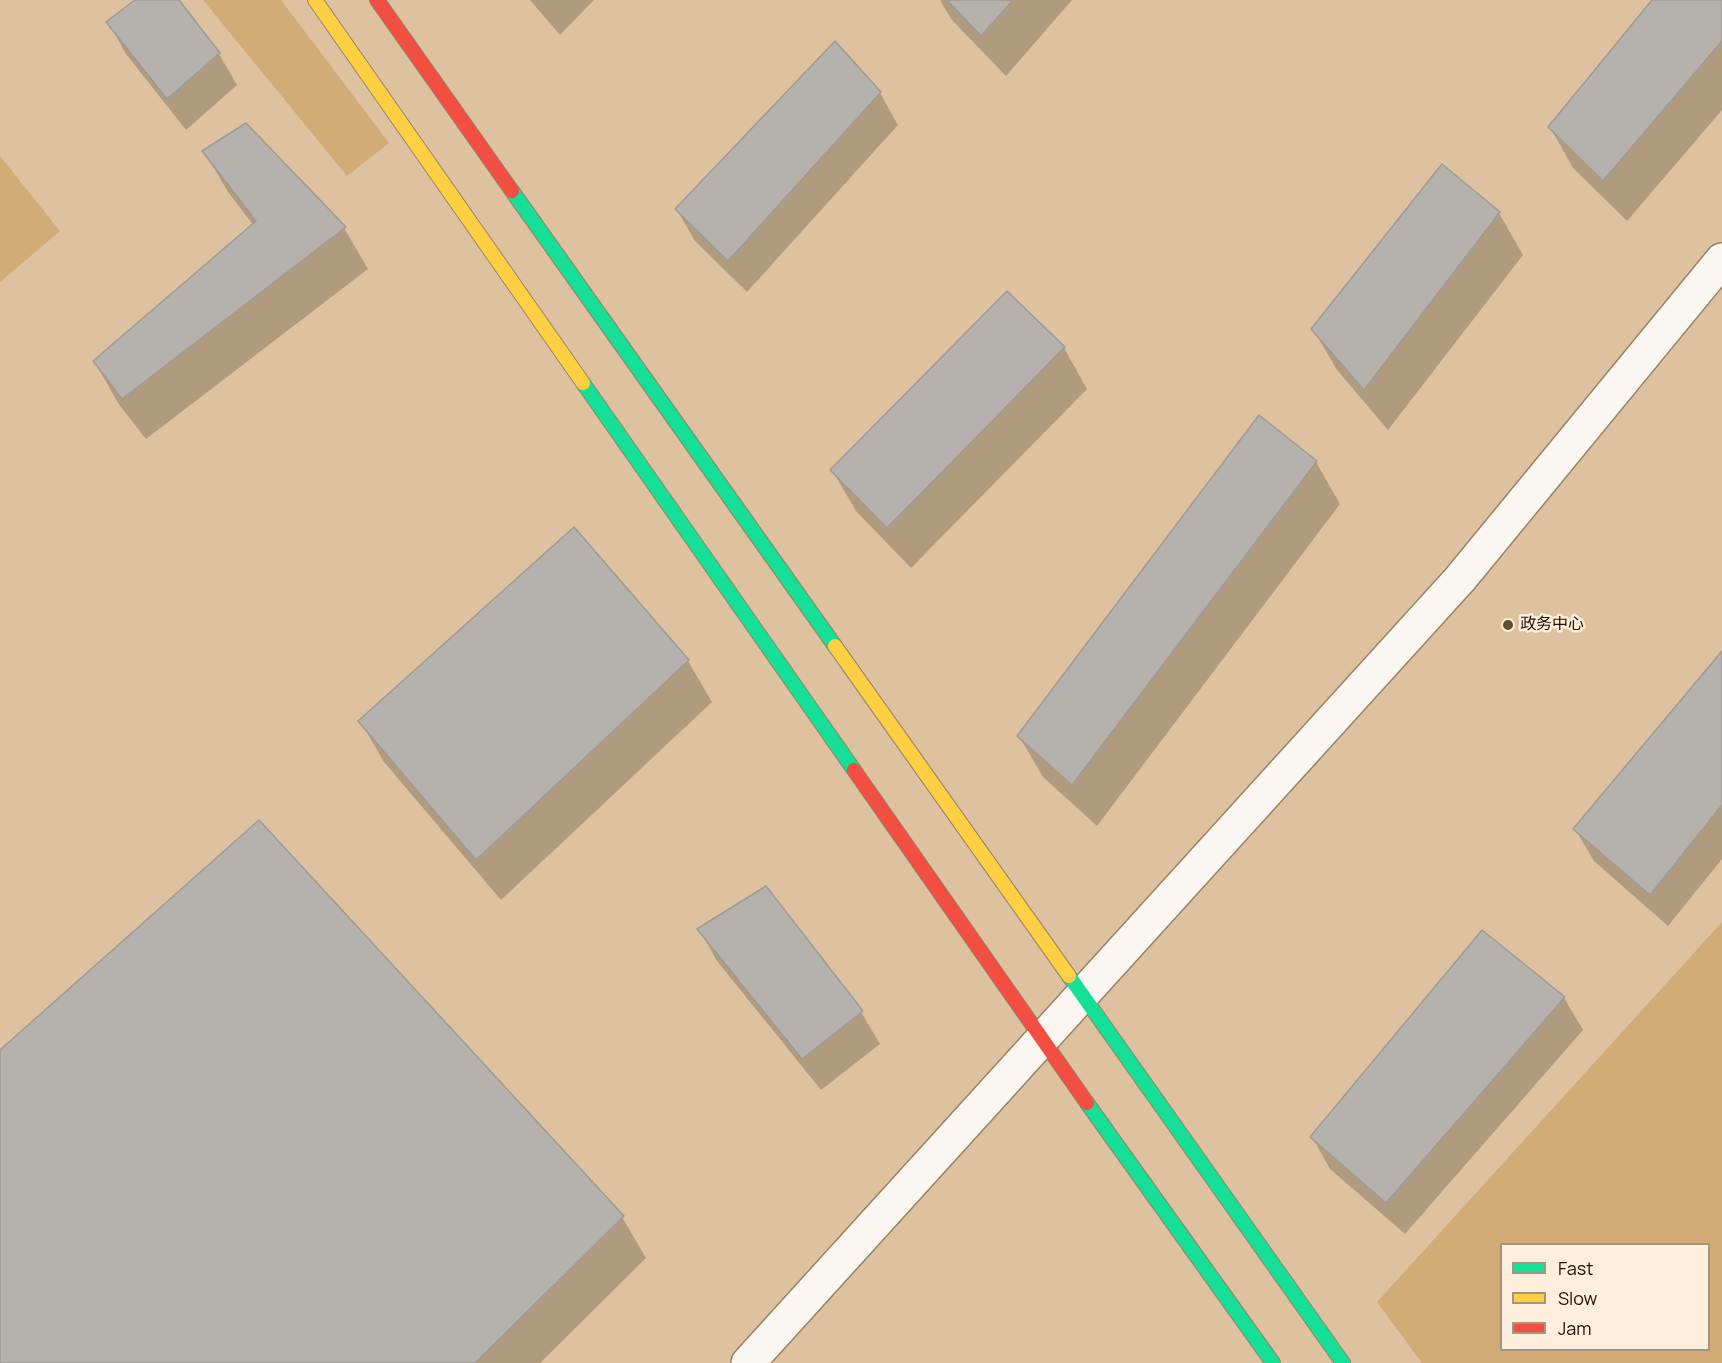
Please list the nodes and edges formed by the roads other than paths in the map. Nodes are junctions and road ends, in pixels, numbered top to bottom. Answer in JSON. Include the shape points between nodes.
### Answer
{"nodes":[{"id":1,"x":315,"y":0,"type":"edge"},
{"id":2,"x":377,"y":0,"type":"edge"},
{"id":3,"x":1722,"y":260,"type":"edge"},
{"id":4,"x":1083,"y":994,"type":"junction"},
{"id":5,"x":1042,"y":1039,"type":"junction"},
{"id":6,"x":748,"y":1363,"type":"edge"},
{"id":7,"x":1273,"y":1363,"type":"edge"},
{"id":8,"x":1343,"y":1363,"type":"edge"}],
"edges":[{"from":1,"to":5,"type":"street"},
{"from":2,"to":4,"type":"street"},
{"from":3,"to":4,"type":"street","via":[[1460,579]]},
{"from":4,"to":5,"type":"street"},
{"from":4,"to":8,"type":"street"},
{"from":5,"to":6,"type":"street"},
{"from":5,"to":7,"type":"street"}]}
